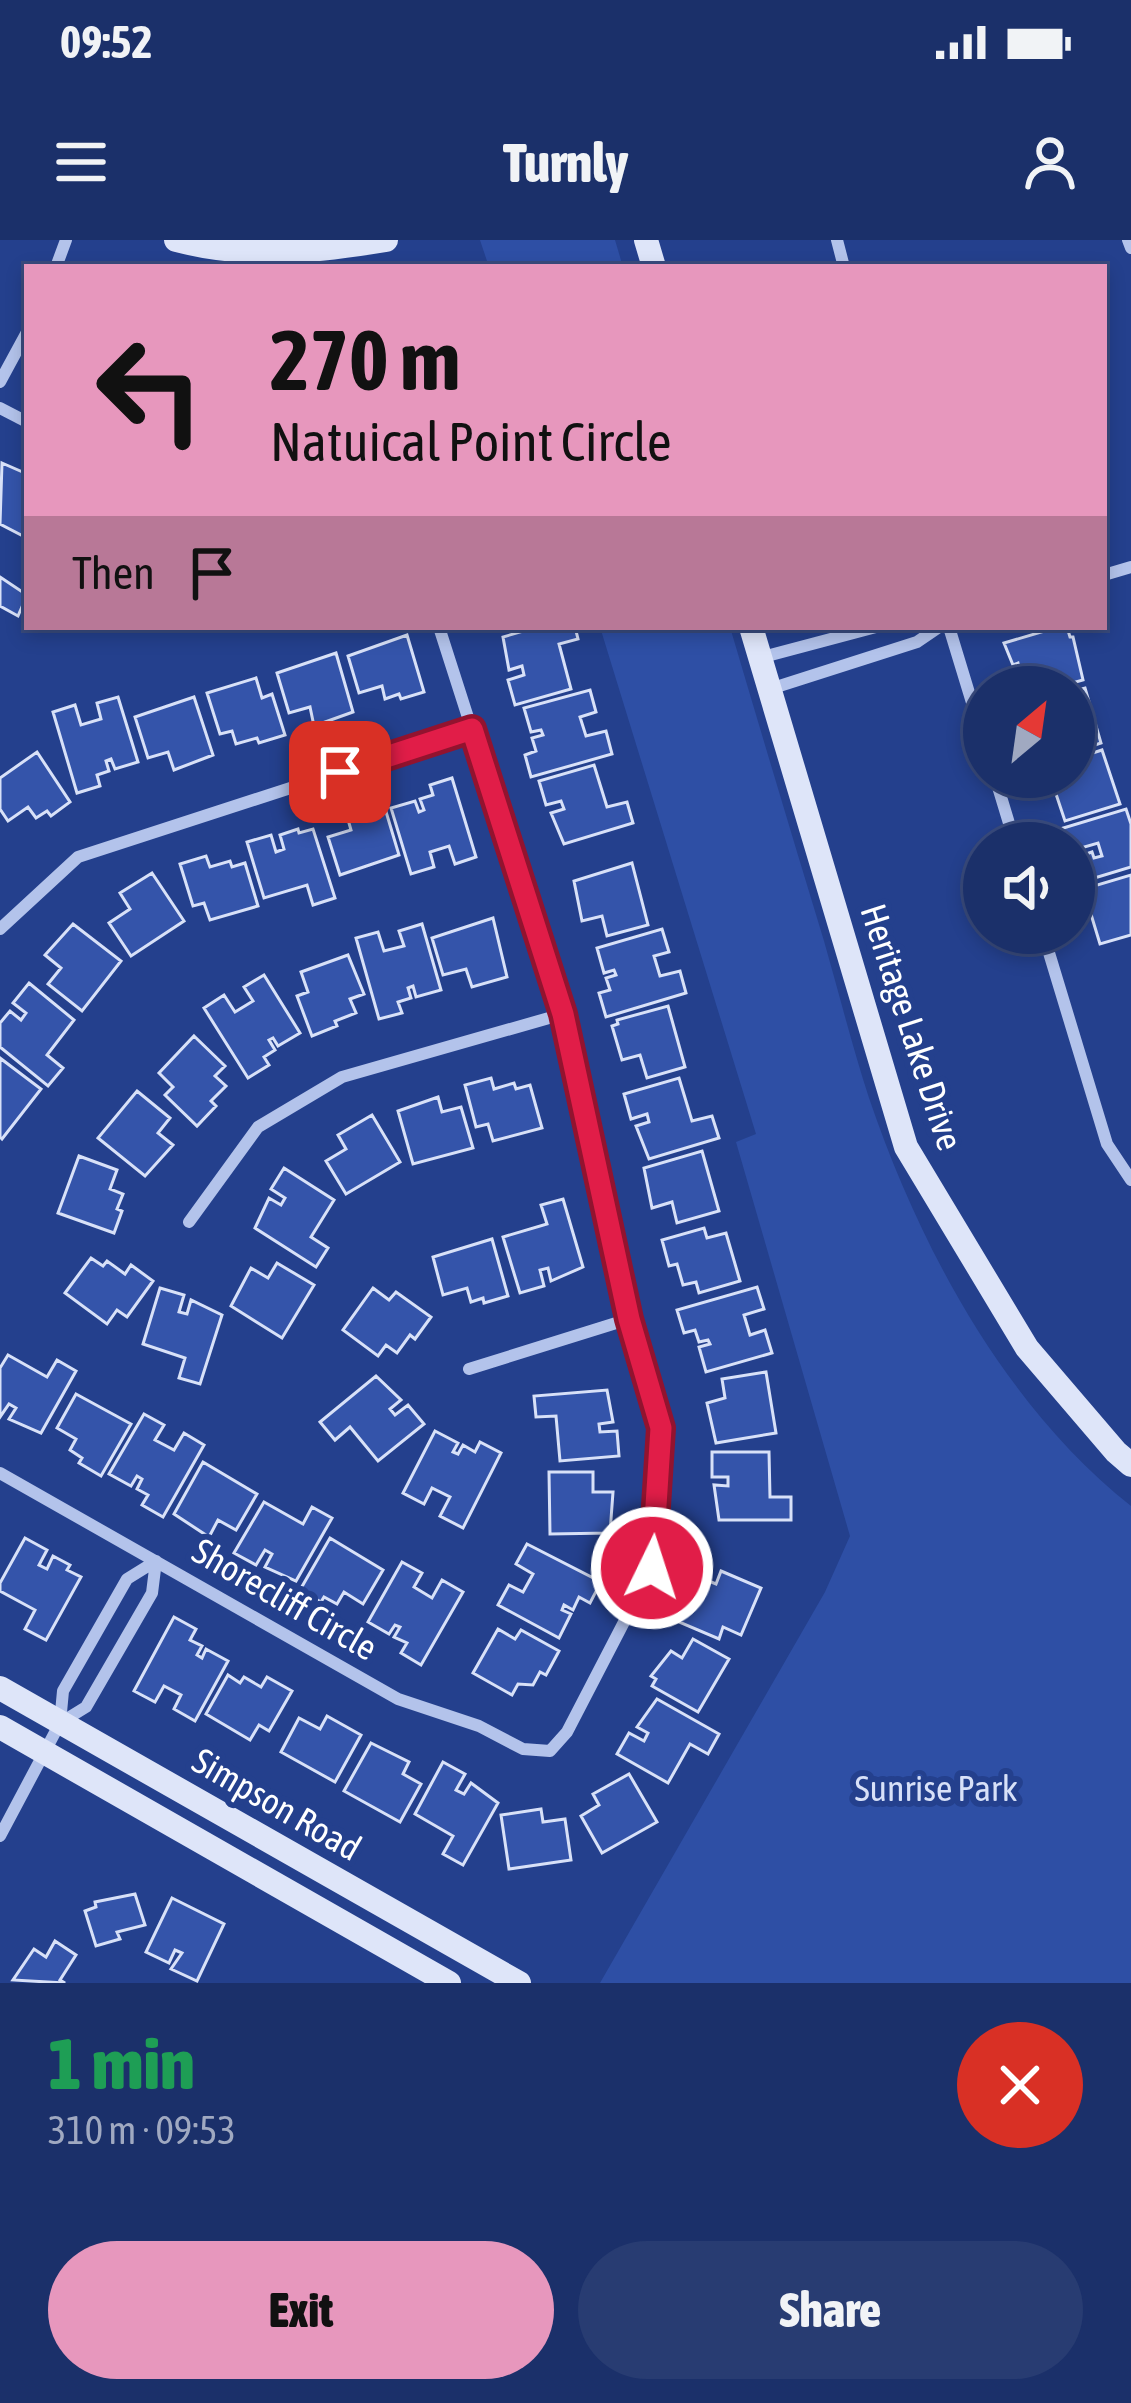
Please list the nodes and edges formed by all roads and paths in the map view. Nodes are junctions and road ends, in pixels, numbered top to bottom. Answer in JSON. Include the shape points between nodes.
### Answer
{"nodes":[{"id":1,"x":176,"y":240,"type":"edge"},
{"id":2,"x":386,"y":240,"type":"edge"},
{"id":3,"x":297,"y":247,"type":"edge"},
{"id":4,"x":24,"y":338,"type":"edge"},
{"id":5,"x":0,"y":382,"type":"edge"},
{"id":6,"x":440,"y":630,"type":"edge"},
{"id":7,"x":752,"y":630,"type":"edge"},
{"id":8,"x":865,"y":630,"type":"edge"},
{"id":9,"x":934,"y":630,"type":"edge"},
{"id":10,"x":950,"y":630,"type":"edge"},
{"id":11,"x":759,"y":658,"type":"junction"},
{"id":12,"x":963,"y":673,"type":"edge"},
{"id":13,"x":769,"y":690,"type":"junction"},
{"id":14,"x":472,"y":729,"type":"junction"},
{"id":15,"x":0,"y":929,"type":"edge"},
{"id":16,"x":1048,"y":954,"type":"edge"},
{"id":17,"x":563,"y":1014,"type":"junction"},
{"id":18,"x":1131,"y":1180,"type":"edge"},
{"id":19,"x":189,"y":1222,"type":"dead end"},
{"id":20,"x":629,"y":1319,"type":"junction"},
{"id":21,"x":469,"y":1369,"type":"dead end"},
{"id":22,"x":1131,"y":1465,"type":"edge"},
{"id":23,"x":0,"y":1473,"type":"edge"},
{"id":24,"x":156,"y":1561,"type":"junction"},
{"id":25,"x":0,"y":1688,"type":"edge"},
{"id":26,"x":60,"y":1723,"type":"junction"},
{"id":27,"x":0,"y":1727,"type":"edge"},
{"id":28,"x":44,"y":1753,"type":"junction"},
{"id":29,"x":0,"y":1836,"type":"edge"},
{"id":30,"x":449,"y":1983,"type":"edge"},
{"id":31,"x":518,"y":1983,"type":"edge"}],
"edges":[{"from":1,"to":3,"type":"street","via":[[214,250]]},
{"from":2,"to":3,"type":"street"},
{"from":4,"to":5,"type":"street"},
{"from":6,"to":14,"type":"street"},
{"from":7,"to":11,"type":"street","name":"Heritage Lake Drive"},
{"from":8,"to":11,"type":"street"},
{"from":9,"to":13,"type":"street"},
{"from":10,"to":12,"type":"street"},
{"from":11,"to":13,"type":"street","name":"Heritage Lake Drive"},
{"from":13,"to":22,"type":"street","name":"Heritage Lake Drive","via":[[905,1147],[1027,1348]]},
{"from":14,"to":15,"type":"street","via":[[78,857]]},
{"from":14,"to":17,"type":"street"},
{"from":16,"to":18,"type":"street","via":[[1107,1144]]},
{"from":17,"to":19,"type":"street","via":[[342,1077],[258,1127]]},
{"from":17,"to":20,"type":"street"},
{"from":20,"to":21,"type":"street"},
{"from":20,"to":24,"type":"street","name":"Shorecliff Circle","via":[[661,1428],[652,1568],[550,1751],[523,1749],[398,1699]]},
{"from":23,"to":24,"type":"street","name":"Shorecliff Circle"},
{"from":24,"to":26,"type":"street","via":[[152,1593],[86,1707]]},
{"from":24,"to":26,"type":"street","via":[[127,1579],[63,1691]]},
{"from":25,"to":26,"type":"street","name":"Simpson Road"},
{"from":26,"to":28,"type":"street"},
{"from":26,"to":31,"type":"street","name":"Simpson Road"},
{"from":27,"to":28,"type":"street","name":"Simpson Road"},
{"from":28,"to":29,"type":"street"},
{"from":28,"to":30,"type":"street","name":"Simpson Road"}]}
